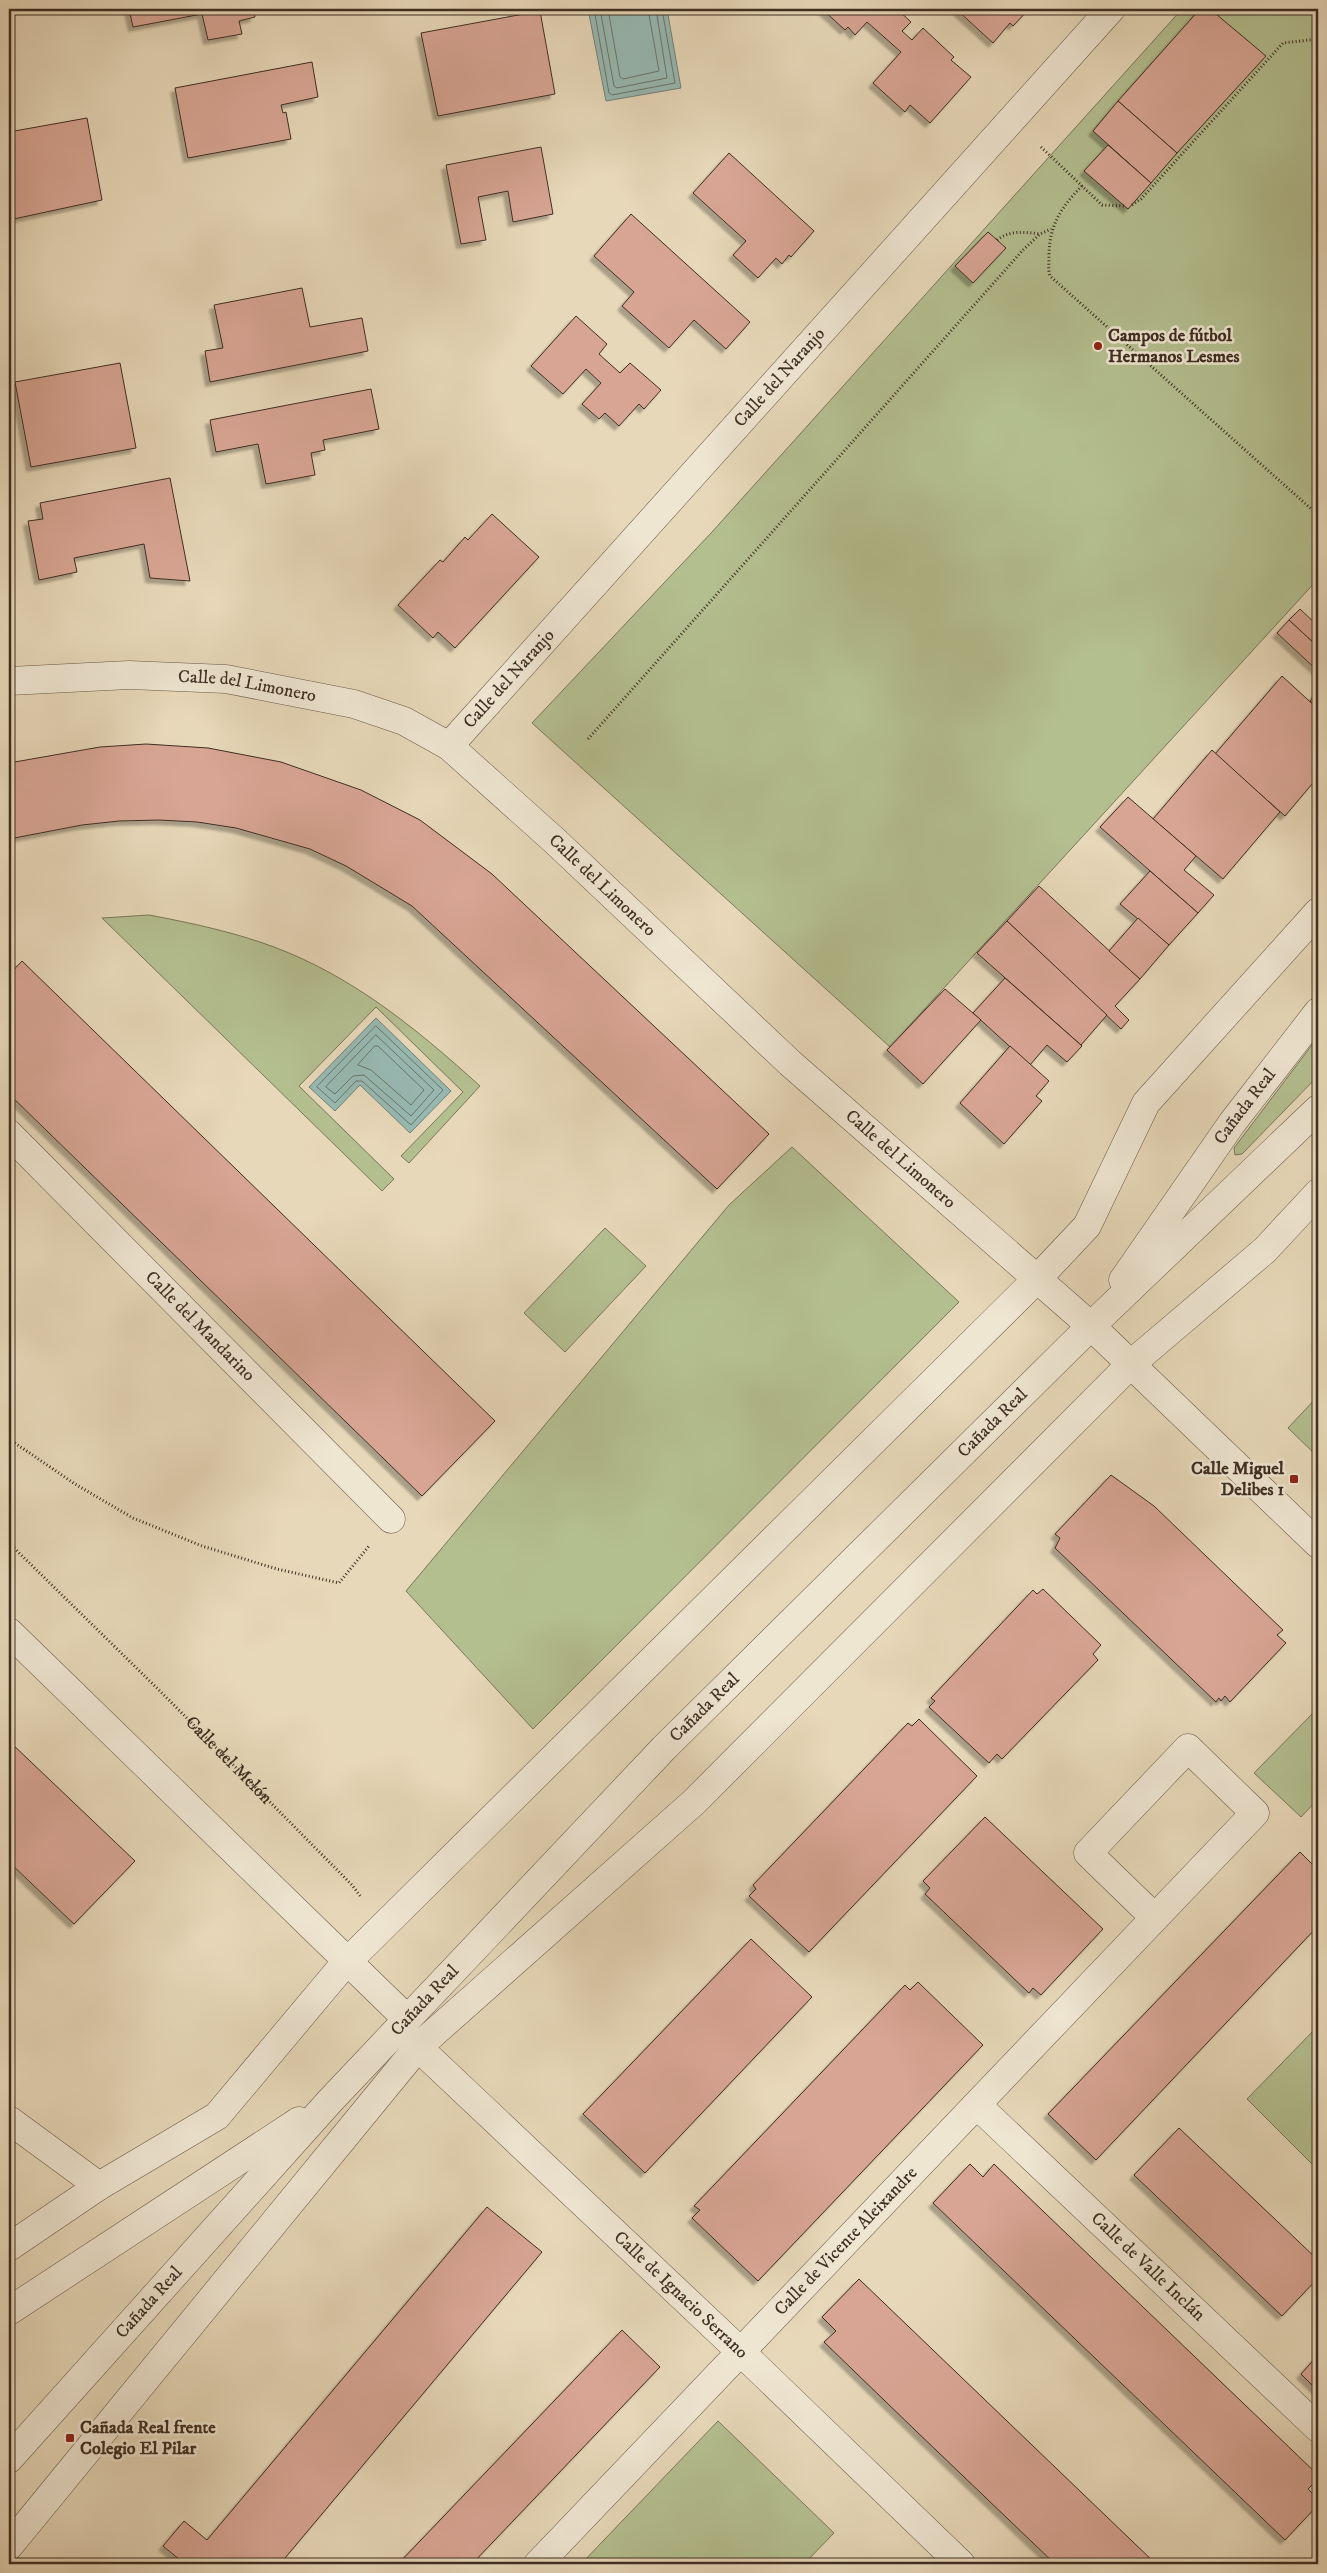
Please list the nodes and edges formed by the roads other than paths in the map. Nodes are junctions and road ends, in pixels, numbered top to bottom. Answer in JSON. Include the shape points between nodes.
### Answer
{"nodes":[{"id":1,"x":1111,"y":9,"type":"edge"},
{"id":2,"x":9,"y":682,"type":"edge"},
{"id":3,"x":449,"y":746,"type":"junction"},
{"id":4,"x":1318,"y":912,"type":"edge"},
{"id":5,"x":1318,"y":1012,"type":"edge"},
{"id":6,"x":1318,"y":1109,"type":"edge"},
{"id":7,"x":9,"y":1134,"type":"edge"},
{"id":8,"x":1318,"y":1192,"type":"edge"},
{"id":9,"x":1037,"y":1279,"type":"junction"},
{"id":10,"x":1091,"y":1326,"type":"junction"},
{"id":11,"x":1130,"y":1364,"type":"junction"},
{"id":12,"x":391,"y":1519,"type":"road end"},
{"id":13,"x":1318,"y":1544,"type":"edge"},
{"id":14,"x":9,"y":1632,"type":"edge"},
{"id":15,"x":1155,"y":1918,"type":"junction"},
{"id":16,"x":348,"y":1962,"type":"junction"},
{"id":17,"x":402,"y":2024,"type":"junction"},
{"id":18,"x":418,"y":2047,"type":"junction"},
{"id":19,"x":330,"y":2100,"type":"junction"},
{"id":20,"x":978,"y":2106,"type":"junction"},
{"id":21,"x":9,"y":2120,"type":"edge"},
{"id":22,"x":99,"y":2186,"type":"junction"},
{"id":23,"x":9,"y":2246,"type":"edge"},
{"id":24,"x":9,"y":2311,"type":"edge"},
{"id":25,"x":742,"y":2353,"type":"junction"},
{"id":26,"x":1318,"y":2428,"type":"edge"},
{"id":27,"x":9,"y":2460,"type":"edge"},
{"id":28,"x":9,"y":2546,"type":"edge"},
{"id":29,"x":538,"y":2564,"type":"edge"},
{"id":30,"x":961,"y":2564,"type":"edge"}],
"edges":[{"from":1,"to":3,"type":"street","name":"Calle del Naranjo"},
{"from":2,"to":3,"type":"street","name":"Calle del Limonero","via":[[129,674],[226,679],[354,704],[404,721]]},
{"from":3,"to":9,"type":"street","name":"Calle del Limonero","via":[[555,841],[790,1063]]},
{"from":4,"to":9,"type":"street","via":[[1146,1103],[1087,1226]]},
{"from":5,"to":10,"type":"street","name":"Cañada Real","via":[[1232,1123]]},
{"from":6,"to":10,"type":"street","name":"Cañada Real"},
{"from":7,"to":12,"type":"street","name":"Calle del Mandarino"},
{"from":8,"to":11,"type":"street","via":[[1265,1250]]},
{"from":9,"to":10,"type":"street","name":"Calle del Limonero"},
{"from":9,"to":16,"type":"street"},
{"from":10,"to":11,"type":"street","name":"Calle del Limonero"},
{"from":10,"to":17,"type":"street","name":"Cañada Real","via":[[664,1748]]},
{"from":11,"to":13,"type":"street","name":"Calle del Limonero"},
{"from":11,"to":18,"type":"street","via":[[694,1802]]},
{"from":14,"to":16,"type":"street"},
{"from":15,"to":15,"type":"street","name":"Calle de Vicente Aleixandre","via":[[1255,1813],[1188,1748],[1088,1854]]},
{"from":15,"to":20,"type":"street","name":"Calle de Vicente Aleixandre"},
{"from":16,"to":17,"type":"street"},
{"from":16,"to":22,"type":"street","via":[[217,2116]]},
{"from":17,"to":18,"type":"street","name":"Calle de Ignacio Serrano"},
{"from":17,"to":19,"type":"street","name":"Cañada Real"},
{"from":18,"to":25,"type":"street","name":"Calle de Ignacio Serrano"},
{"from":18,"to":28,"type":"street"},
{"from":19,"to":24,"type":"street","name":"Cañada Real"},
{"from":19,"to":27,"type":"street","name":"Cañada Real"},
{"from":20,"to":25,"type":"street","name":"Calle de Vicente Aleixandre"},
{"from":20,"to":26,"type":"street","name":"Calle de Valle Inclán"},
{"from":21,"to":22,"type":"street"},
{"from":22,"to":23,"type":"street"},
{"from":25,"to":29,"type":"street","name":"Calle de Vicente Aleixandre"},
{"from":25,"to":30,"type":"street","name":"Calle de Ignacio Serrano"}]}
